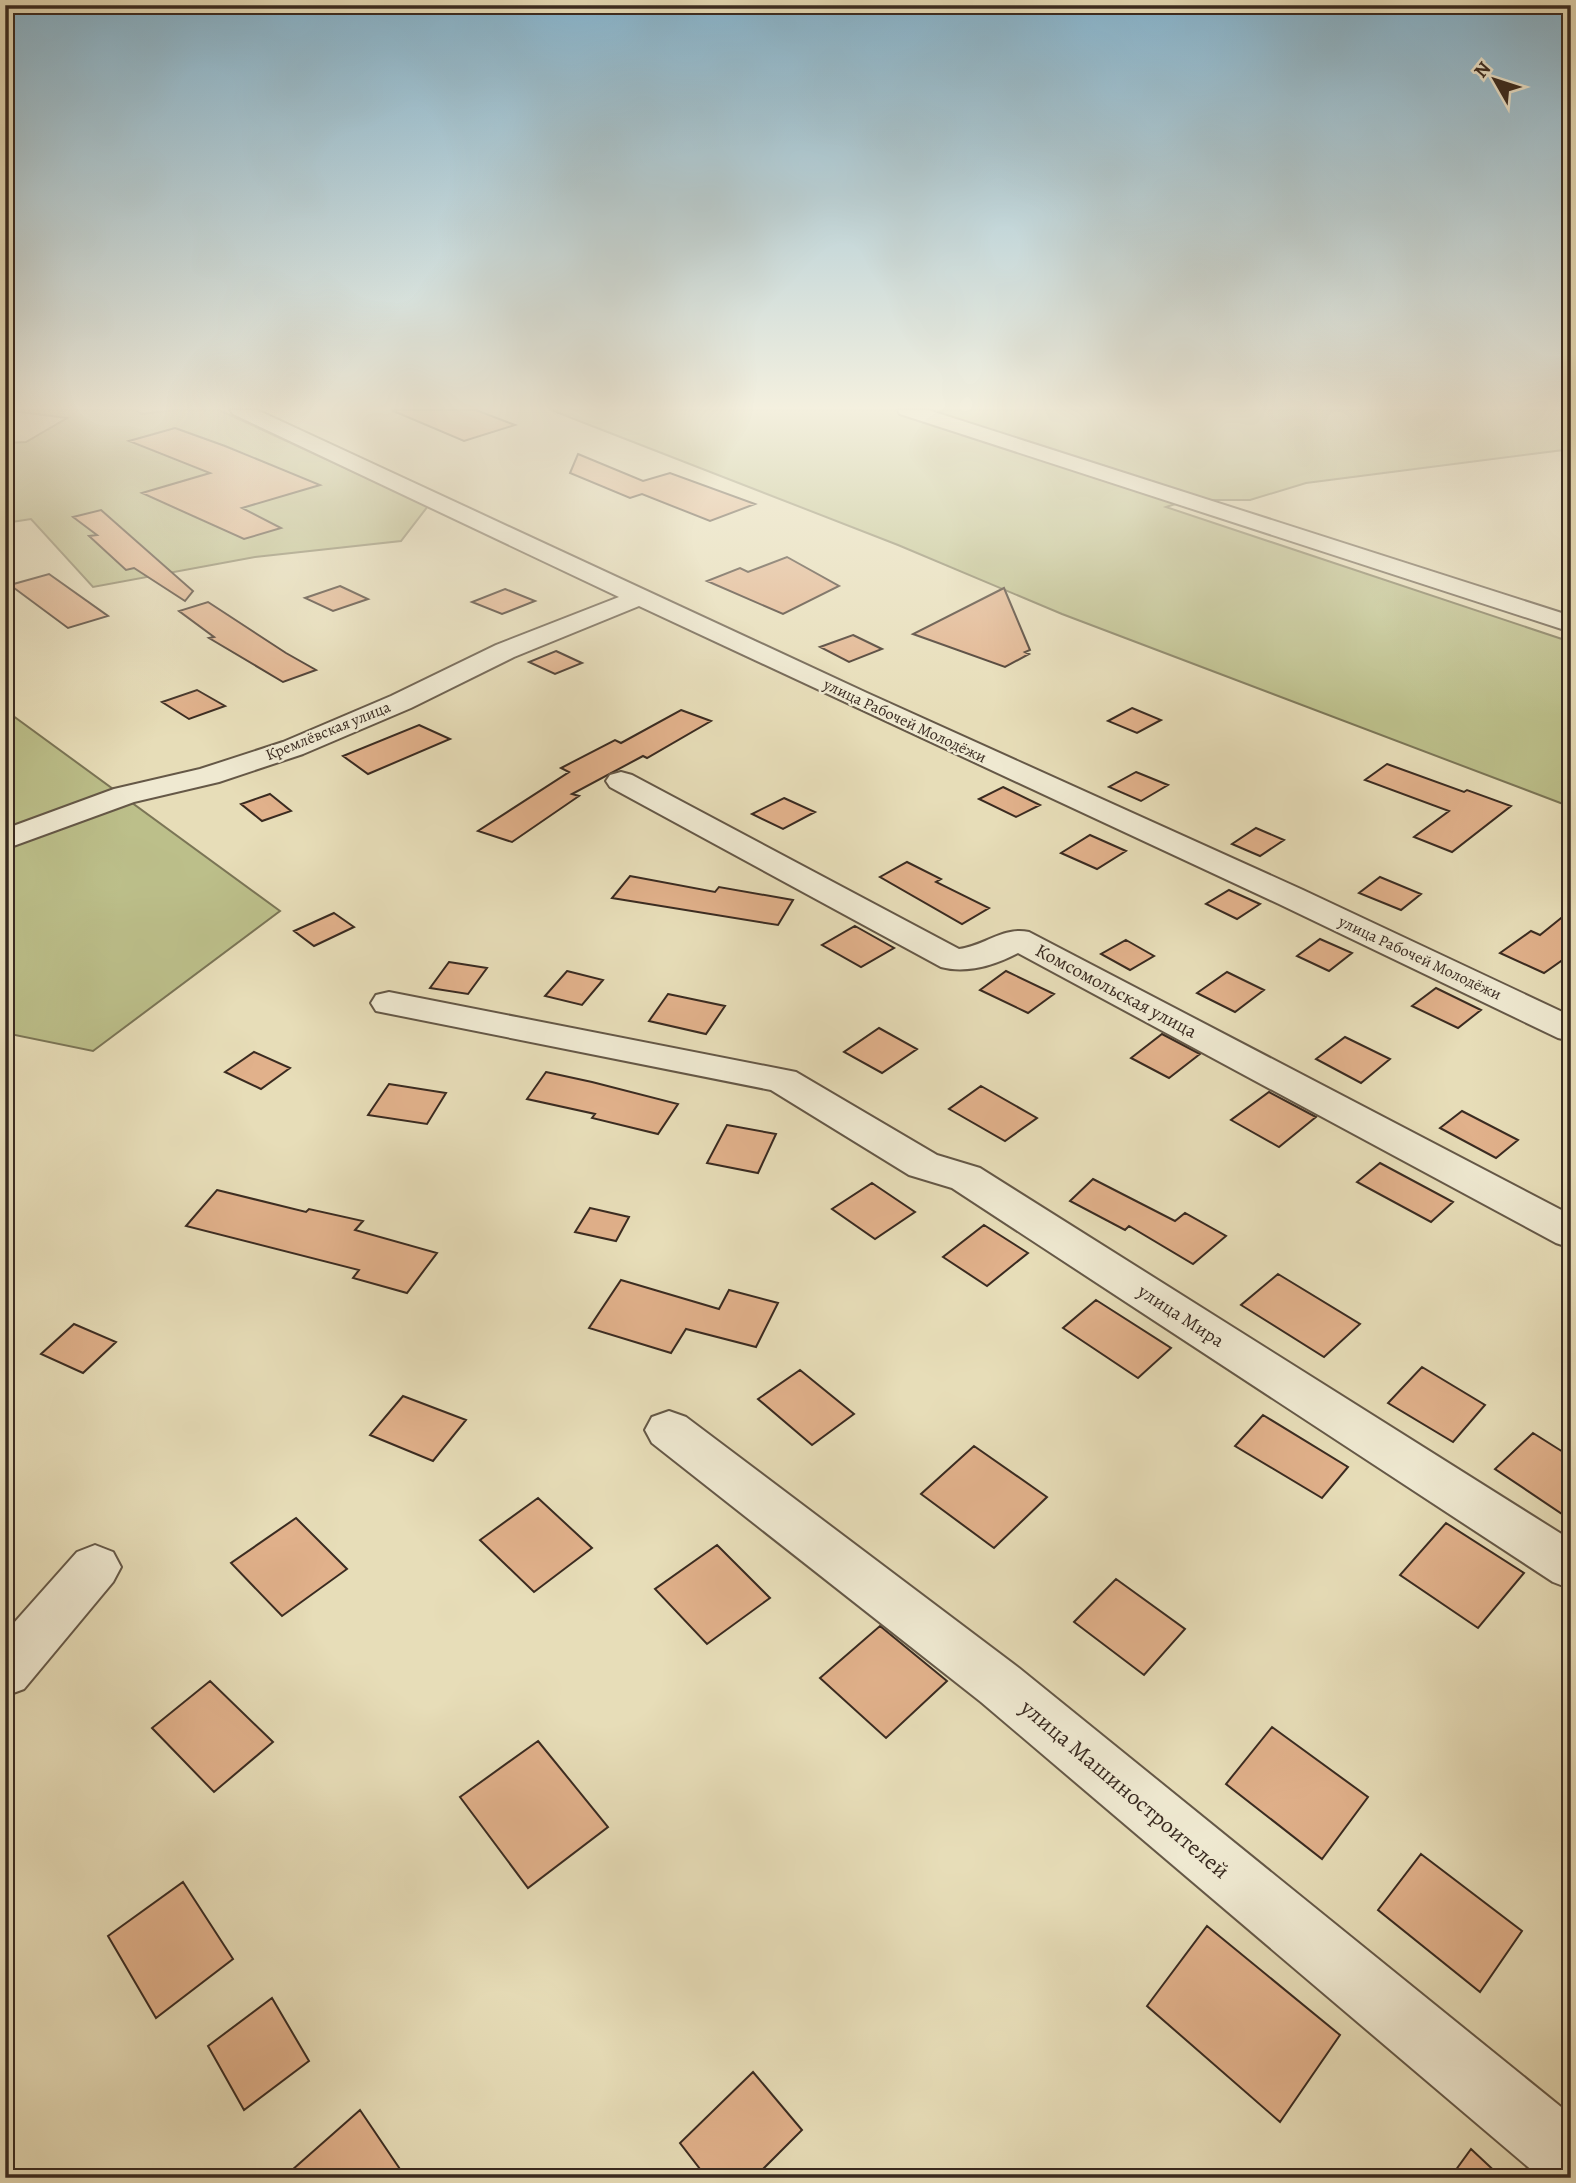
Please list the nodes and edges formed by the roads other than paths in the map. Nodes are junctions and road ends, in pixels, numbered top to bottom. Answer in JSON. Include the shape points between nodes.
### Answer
{"nodes":[{"id":1,"x":459,"y":512,"type":"edge"},
{"id":2,"x":1223,"y":512,"type":"edge"},
{"id":3,"x":642,"y":597,"type":"junction"},
{"id":4,"x":1571,"y":624,"type":"edge"},
{"id":5,"x":621,"y":782,"type":"dead end"},
{"id":6,"x":5,"y":840,"type":"edge"},
{"id":7,"x":389,"y":1003,"type":"dead end"},
{"id":8,"x":1571,"y":1030,"type":"edge"},
{"id":9,"x":1571,"y":1233,"type":"edge"},
{"id":10,"x":669,"y":1430,"type":"dead end"},
{"id":11,"x":95,"y":1567,"type":"dead end"},
{"id":12,"x":1571,"y":1567,"type":"edge"},
{"id":13,"x":5,"y":1672,"type":"edge"},
{"id":14,"x":1571,"y":2159,"type":"edge"}],
"edges":[{"from":1,"to":3,"type":"street","name":"улица Рабочей Молодёжи"},
{"from":2,"to":4,"type":"street"},
{"from":3,"to":6,"type":"street","name":"Кремлёвская улица","via":[[505,651],[293,748],[208,776],[125,795]]},
{"from":3,"to":8,"type":"street","name":"улица Рабочей Молодёжи"},
{"from":5,"to":9,"type":"street","name":"Комсомольская улица","via":[[953,960],[980,958],[1017,939]]},
{"from":7,"to":12,"type":"street","name":"улица Мира","via":[[783,1080],[923,1165],[966,1178]]},
{"from":10,"to":14,"type":"street","name":"улица Машиностроителей","via":[[1000,1685]]},
{"from":11,"to":13,"type":"street"}]}
